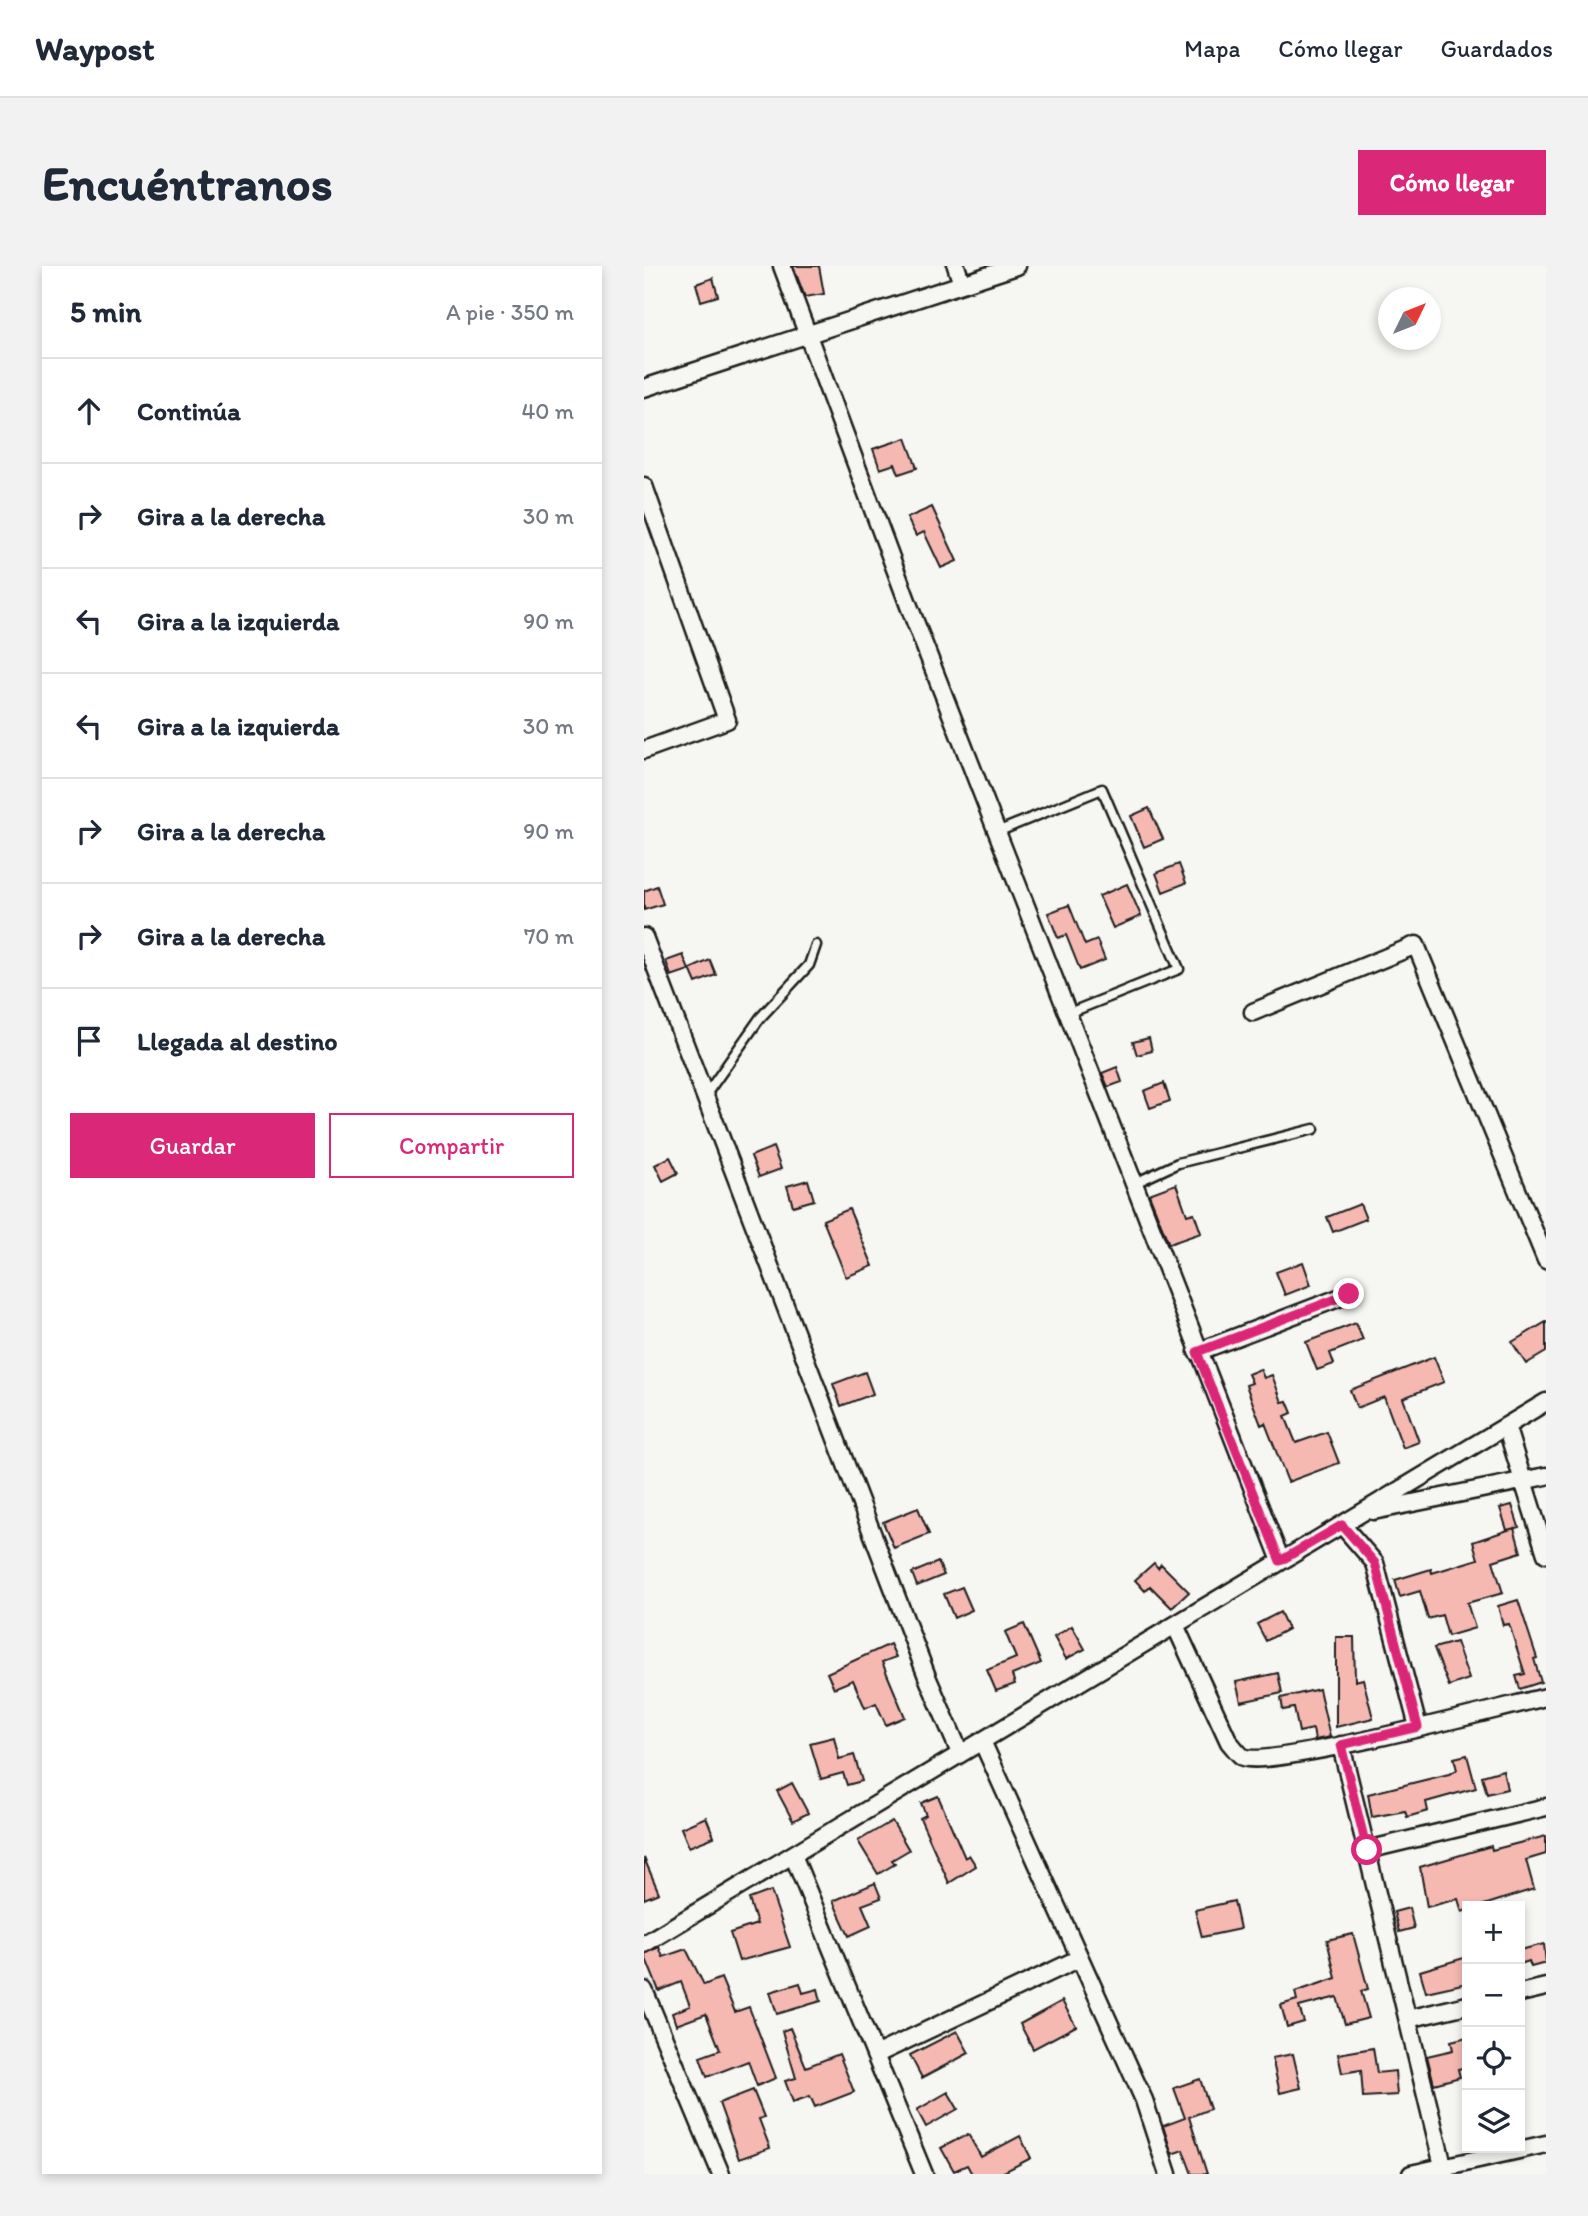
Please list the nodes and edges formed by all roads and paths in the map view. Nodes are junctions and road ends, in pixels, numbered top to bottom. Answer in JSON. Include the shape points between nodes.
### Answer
{"nodes":[{"id":1,"x":782,"y":266,"type":"edge"},
{"id":2,"x":956,"y":266,"type":"edge"},
{"id":3,"x":1017,"y":266,"type":"edge"},
{"id":4,"x":962,"y":284,"type":"junction"},
{"id":5,"x":806,"y":333,"type":"junction"},
{"id":6,"x":644,"y":388,"type":"edge"},
{"id":7,"x":644,"y":486,"type":"edge"},
{"id":8,"x":644,"y":750,"type":"edge"},
{"id":9,"x":997,"y":832,"type":"junction"},
{"id":10,"x":644,"y":937,"type":"edge"},
{"id":11,"x":816,"y":945,"type":"dead end"},
{"id":12,"x":1253,"y":1012,"type":"dead end"},
{"id":13,"x":1069,"y":1013,"type":"junction"},
{"id":14,"x":705,"y":1096,"type":"junction"},
{"id":15,"x":1314,"y":1129,"type":"dead end"},
{"id":16,"x":1133,"y":1184,"type":"junction"},
{"id":17,"x":1546,"y":1260,"type":"edge"},
{"id":18,"x":1349,"y":1294,"type":"dead end"},
{"id":19,"x":1197,"y":1352,"type":"junction"},
{"id":20,"x":1546,"y":1402,"type":"edge"},
{"id":21,"x":1506,"y":1426,"type":"junction"},
{"id":22,"x":1546,"y":1476,"type":"edge"},
{"id":23,"x":1525,"y":1482,"type":"junction"},
{"id":24,"x":1360,"y":1513,"type":"junction"},
{"id":25,"x":1342,"y":1525,"type":"junction"},
{"id":26,"x":1546,"y":1554,"type":"edge"},
{"id":27,"x":1280,"y":1561,"type":"junction"},
{"id":28,"x":1175,"y":1625,"type":"junction"},
{"id":29,"x":1546,"y":1697,"type":"edge"},
{"id":30,"x":1418,"y":1727,"type":"junction"},
{"id":31,"x":982,"y":1741,"type":"junction"},
{"id":32,"x":1341,"y":1745,"type":"junction"},
{"id":33,"x":960,"y":1754,"type":"junction"},
{"id":34,"x":1546,"y":1807,"type":"edge"},
{"id":35,"x":1367,"y":1850,"type":"junction"},
{"id":36,"x":793,"y":1855,"type":"junction"},
{"id":37,"x":644,"y":1944,"type":"edge"},
{"id":38,"x":1080,"y":1958,"type":"junction"},
{"id":39,"x":1546,"y":1987,"type":"edge"},
{"id":40,"x":644,"y":1990,"type":"edge"},
{"id":41,"x":1525,"y":1992,"type":"edge"},
{"id":42,"x":1462,"y":2006,"type":"edge"},
{"id":43,"x":1408,"y":2019,"type":"junction"},
{"id":44,"x":875,"y":2055,"type":"junction"},
{"id":45,"x":1546,"y":2144,"type":"edge"},
{"id":46,"x":1444,"y":2170,"type":"edge"},
{"id":47,"x":721,"y":2174,"type":"edge"},
{"id":48,"x":924,"y":2174,"type":"edge"},
{"id":49,"x":1168,"y":2174,"type":"edge"},
{"id":50,"x":1411,"y":2174,"type":"edge"}],
"edges":[{"from":1,"to":5,"type":"street"},
{"from":2,"to":4,"type":"street"},
{"from":3,"to":4,"type":"street"},
{"from":4,"to":5,"type":"street"},
{"from":5,"to":6,"type":"street"},
{"from":5,"to":9,"type":"street"},
{"from":7,"to":8,"type":"street","via":[[727,720]]},
{"from":9,"to":13,"type":"street"},
{"from":9,"to":13,"type":"lane","via":[[1102,789],[1179,969]]},
{"from":10,"to":14,"type":"street"},
{"from":11,"to":14,"type":"lane","via":[[809,965],[760,1018]]},
{"from":12,"to":17,"type":"street","via":[[1416,945]]},
{"from":13,"to":16,"type":"street"},
{"from":14,"to":33,"type":"street"},
{"from":15,"to":16,"type":"lane","via":[[1178,1163]]},
{"from":16,"to":19,"type":"street"},
{"from":18,"to":19,"type":"street"},
{"from":19,"to":27,"type":"street"},
{"from":20,"to":21,"type":"street"},
{"from":21,"to":23,"type":"street"},
{"from":21,"to":24,"type":"street"},
{"from":22,"to":23,"type":"street"},
{"from":23,"to":24,"type":"street"},
{"from":23,"to":26,"type":"street"},
{"from":24,"to":25,"type":"street"},
{"from":25,"to":27,"type":"street"},
{"from":25,"to":30,"type":"street","via":[[1375,1563]]},
{"from":27,"to":28,"type":"street"},
{"from":28,"to":31,"type":"street"},
{"from":28,"to":32,"type":"street","via":[[1228,1742],[1243,1757],[1261,1759]]},
{"from":29,"to":30,"type":"street"},
{"from":30,"to":32,"type":"street"},
{"from":31,"to":33,"type":"street"},
{"from":31,"to":38,"type":"street"},
{"from":32,"to":35,"type":"street"},
{"from":33,"to":36,"type":"street"},
{"from":34,"to":35,"type":"street"},
{"from":35,"to":43,"type":"street"},
{"from":36,"to":37,"type":"street"},
{"from":36,"to":44,"type":"street"},
{"from":38,"to":44,"type":"street"},
{"from":38,"to":49,"type":"street","via":[[1144,2101]]},
{"from":39,"to":41,"type":"street"},
{"from":40,"to":47,"type":"street"},
{"from":42,"to":43,"type":"street"},
{"from":43,"to":46,"type":"street"},
{"from":44,"to":48,"type":"street"},
{"from":45,"to":46,"type":"street"},
{"from":46,"to":50,"type":"street"}]}
